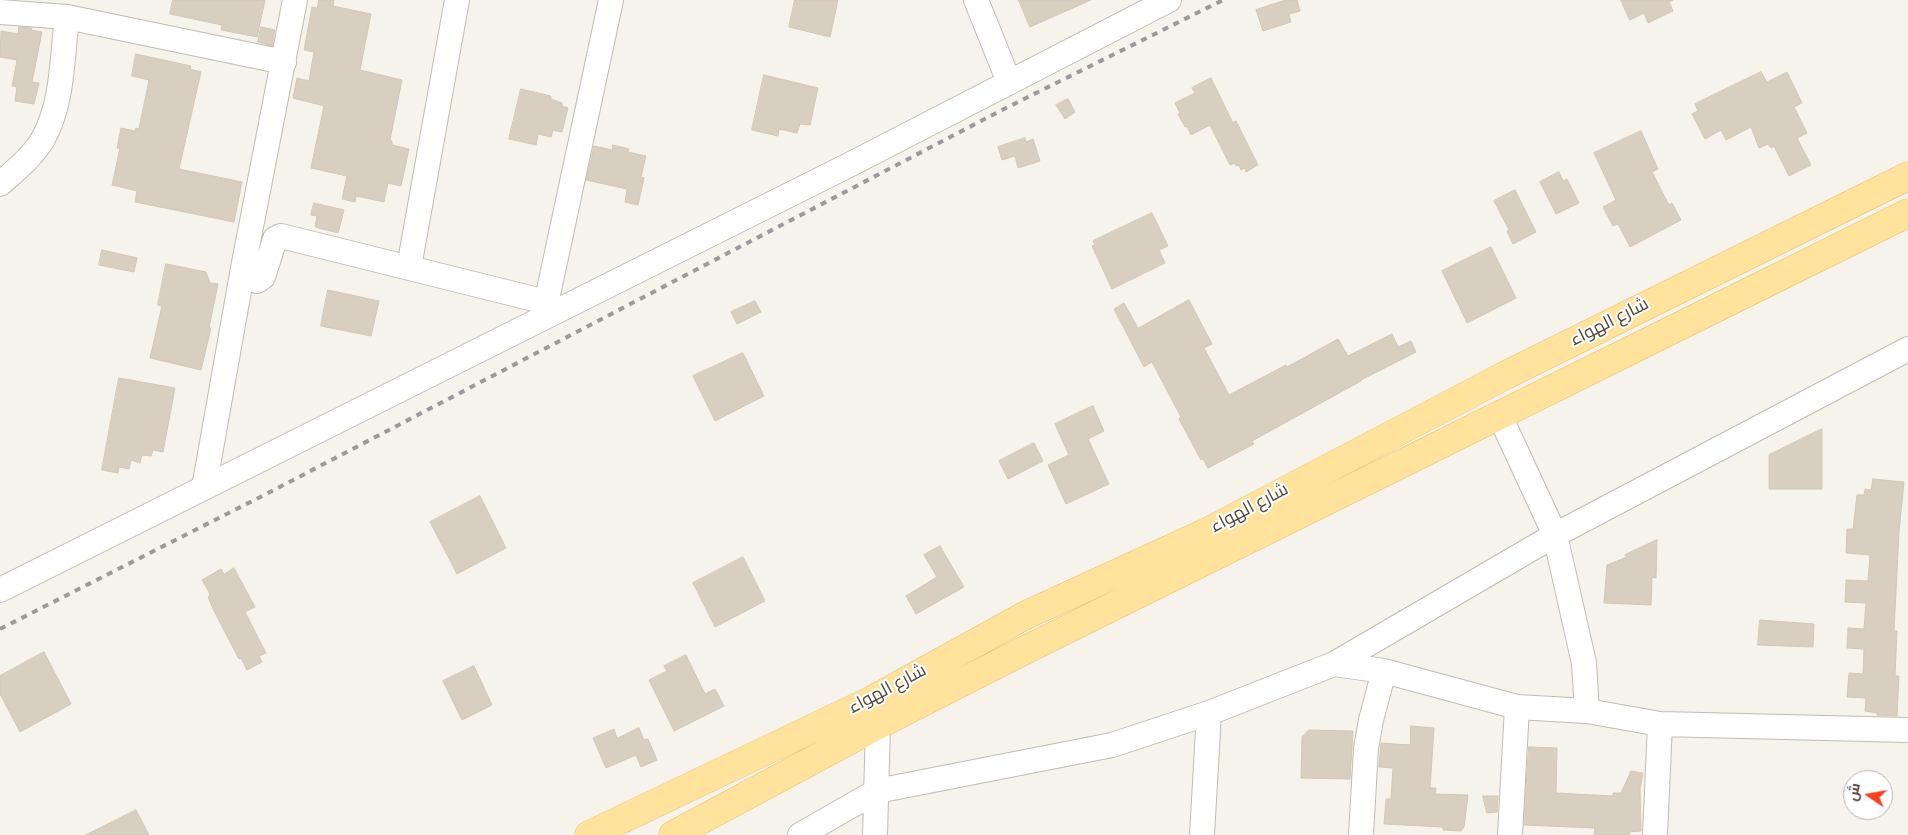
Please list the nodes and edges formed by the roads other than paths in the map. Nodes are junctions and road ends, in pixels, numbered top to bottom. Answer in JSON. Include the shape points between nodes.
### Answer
{"nodes":[{"id":1,"x":295,"y":0,"type":"edge"},
{"id":2,"x":457,"y":0,"type":"edge"},
{"id":3,"x":611,"y":0,"type":"edge"},
{"id":4,"x":976,"y":0,"type":"edge"},
{"id":5,"x":1169,"y":0,"type":"edge"},
{"id":6,"x":0,"y":12,"type":"edge"},
{"id":7,"x":67,"y":17,"type":"junction"},
{"id":8,"x":284,"y":62,"type":"junction"},
{"id":9,"x":1009,"y":82,"type":"junction"},
{"id":10,"x":1908,"y":176,"type":"edge"},
{"id":11,"x":0,"y":184,"type":"edge"},
{"id":12,"x":1908,"y":213,"type":"edge"},
{"id":13,"x":409,"y":267,"type":"junction"},
{"id":14,"x":243,"y":268,"type":"junction"},
{"id":15,"x":544,"y":310,"type":"junction"},
{"id":16,"x":1908,"y":349,"type":"edge"},
{"id":17,"x":1499,"y":414,"type":"junction"},
{"id":18,"x":204,"y":488,"type":"junction"},
{"id":19,"x":1555,"y":534,"type":"junction"},
{"id":20,"x":0,"y":590,"type":"edge"},
{"id":21,"x":1334,"y":664,"type":"junction"},
{"id":22,"x":1384,"y":671,"type":"junction"},
{"id":23,"x":1517,"y":707,"type":"junction"},
{"id":24,"x":1587,"y":711,"type":"junction"},
{"id":25,"x":1208,"y":713,"type":"junction"},
{"id":26,"x":1660,"y":724,"type":"junction"},
{"id":27,"x":878,"y":725,"type":"junction"},
{"id":28,"x":1908,"y":730,"type":"edge"},
{"id":29,"x":877,"y":791,"type":"junction"},
{"id":30,"x":589,"y":835,"type":"edge"},
{"id":31,"x":673,"y":835,"type":"edge"},
{"id":32,"x":800,"y":835,"type":"edge"},
{"id":33,"x":875,"y":835,"type":"edge"},
{"id":34,"x":1202,"y":835,"type":"edge"},
{"id":35,"x":1360,"y":835,"type":"edge"},
{"id":36,"x":1510,"y":835,"type":"edge"},
{"id":37,"x":1655,"y":835,"type":"edge"}],
"edges":[{"from":1,"to":8,"type":"street"},
{"from":2,"to":13,"type":"street"},
{"from":3,"to":15,"type":"street"},
{"from":4,"to":9,"type":"street"},
{"from":5,"to":9,"type":"street"},
{"from":6,"to":7,"type":"street"},
{"from":7,"to":8,"type":"street"},
{"from":7,"to":11,"type":"street","via":[[56,109],[42,140]]},
{"from":8,"to":14,"type":"street"},
{"from":9,"to":15,"type":"street"},
{"from":10,"to":30,"type":"main road","name":"شارع الهواء","via":[[1504,376],[1205,533],[1026,615],[872,700]]},
{"from":12,"to":17,"type":"main road","name":"شارع الهواء"},
{"from":13,"to":14,"type":"street","via":[[281,236],[275,239],[260,280],[250,278]]},
{"from":13,"to":15,"type":"street"},
{"from":14,"to":18,"type":"street"},
{"from":15,"to":18,"type":"street"},
{"from":16,"to":19,"type":"street"},
{"from":17,"to":19,"type":"street"},
{"from":17,"to":27,"type":"main road","name":"شارع الهواء"},
{"from":18,"to":20,"type":"street"},
{"from":19,"to":21,"type":"street"},
{"from":19,"to":24,"type":"street","via":[[1584,663]]},
{"from":21,"to":22,"type":"street"},
{"from":21,"to":25,"type":"street"},
{"from":22,"to":23,"type":"street"},
{"from":22,"to":35,"type":"street","via":[[1366,748]]},
{"from":23,"to":24,"type":"street"},
{"from":23,"to":36,"type":"street"},
{"from":24,"to":26,"type":"street"},
{"from":25,"to":29,"type":"street","via":[[1112,744]]},
{"from":25,"to":34,"type":"street"},
{"from":26,"to":28,"type":"street"},
{"from":26,"to":37,"type":"street"},
{"from":27,"to":29,"type":"street"},
{"from":27,"to":31,"type":"main road","name":"شارع الهواء"},
{"from":29,"to":32,"type":"street"},
{"from":29,"to":33,"type":"street"}]}
